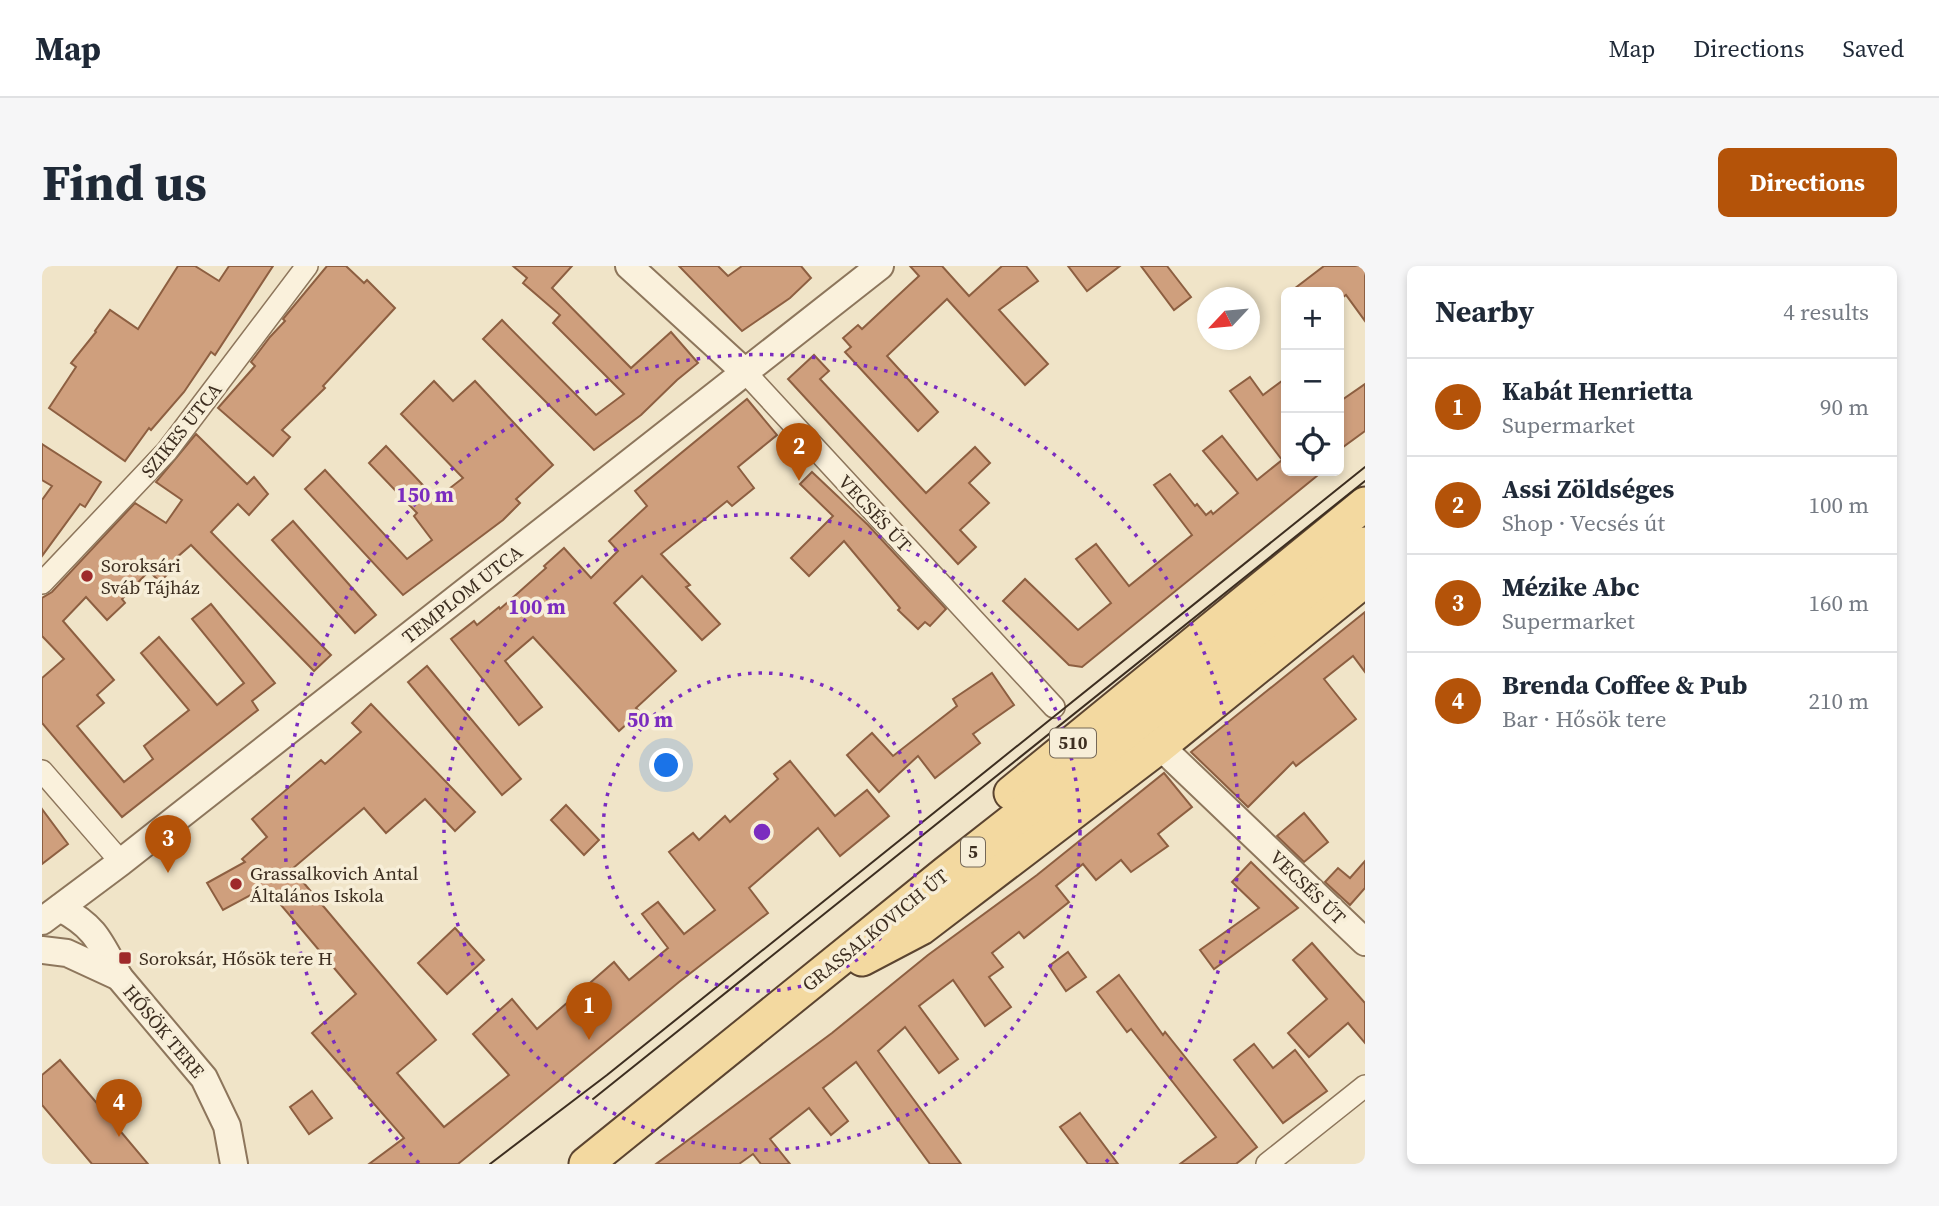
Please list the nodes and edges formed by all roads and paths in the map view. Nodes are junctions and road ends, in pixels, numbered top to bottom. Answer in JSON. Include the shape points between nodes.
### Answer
{"nodes":[{"id":1,"x":307,"y":266,"type":"edge"},
{"id":2,"x":629,"y":266,"type":"edge"},
{"id":3,"x":880,"y":266,"type":"edge"},
{"id":4,"x":745,"y":372,"type":"junction"},
{"id":5,"x":1365,"y":504,"type":"edge"},
{"id":6,"x":1365,"y":544,"type":"edge"},
{"id":7,"x":1365,"y":580,"type":"edge"},
{"id":8,"x":42,"y":583,"type":"edge"},
{"id":9,"x":1054,"y":707,"type":"dead end"},
{"id":10,"x":1160,"y":746,"type":"junction"},
{"id":11,"x":42,"y":772,"type":"edge"},
{"id":12,"x":121,"y":862,"type":"junction"},
{"id":13,"x":51,"y":914,"type":"edge"},
{"id":14,"x":1365,"y":942,"type":"edge"},
{"id":15,"x":42,"y":950,"type":"edge"},
{"id":16,"x":119,"y":976,"type":"junction"},
{"id":17,"x":795,"y":995,"type":"junction"},
{"id":18,"x":1365,"y":1086,"type":"edge"},
{"id":19,"x":234,"y":1164,"type":"edge"},
{"id":20,"x":586,"y":1164,"type":"edge"},
{"id":21,"x":1267,"y":1164,"type":"edge"}],
"edges":[{"from":1,"to":8,"type":"street","name":"SZIKES UTCA","via":[[167,451]]},
{"from":2,"to":4,"type":"street","name":"VECSÉS ÚT"},
{"from":3,"to":4,"type":"street","name":"TEMPLOM UTCA"},
{"from":4,"to":9,"type":"street","name":"VECSÉS ÚT"},
{"from":4,"to":12,"type":"street","name":"TEMPLOM UTCA"},
{"from":5,"to":17,"type":"main road","number":"510","via":[[890,892]]},
{"from":6,"to":17,"type":"main road","name":"GRASSALKOVICH ÚT","number":"5"},
{"from":7,"to":10,"type":"main road"},
{"from":10,"to":14,"type":"street","name":"VECSÉS ÚT"},
{"from":10,"to":17,"type":"main road","via":[[921,928]]},
{"from":11,"to":12,"type":"street"},
{"from":12,"to":13,"type":"street","name":"TEMPLOM UTCA"},
{"from":13,"to":16,"type":"street","via":[[88,924]]},
{"from":15,"to":16,"type":"street","name":"HŐSÖK TERE","via":[[67,953]]},
{"from":16,"to":19,"type":"street","name":"HŐSÖK TERE","via":[[204,1078],[227,1126]]},
{"from":17,"to":20,"type":"main road","name":"GRASSALKOVICH ÚT","number":"5"},
{"from":18,"to":21,"type":"street"}]}
